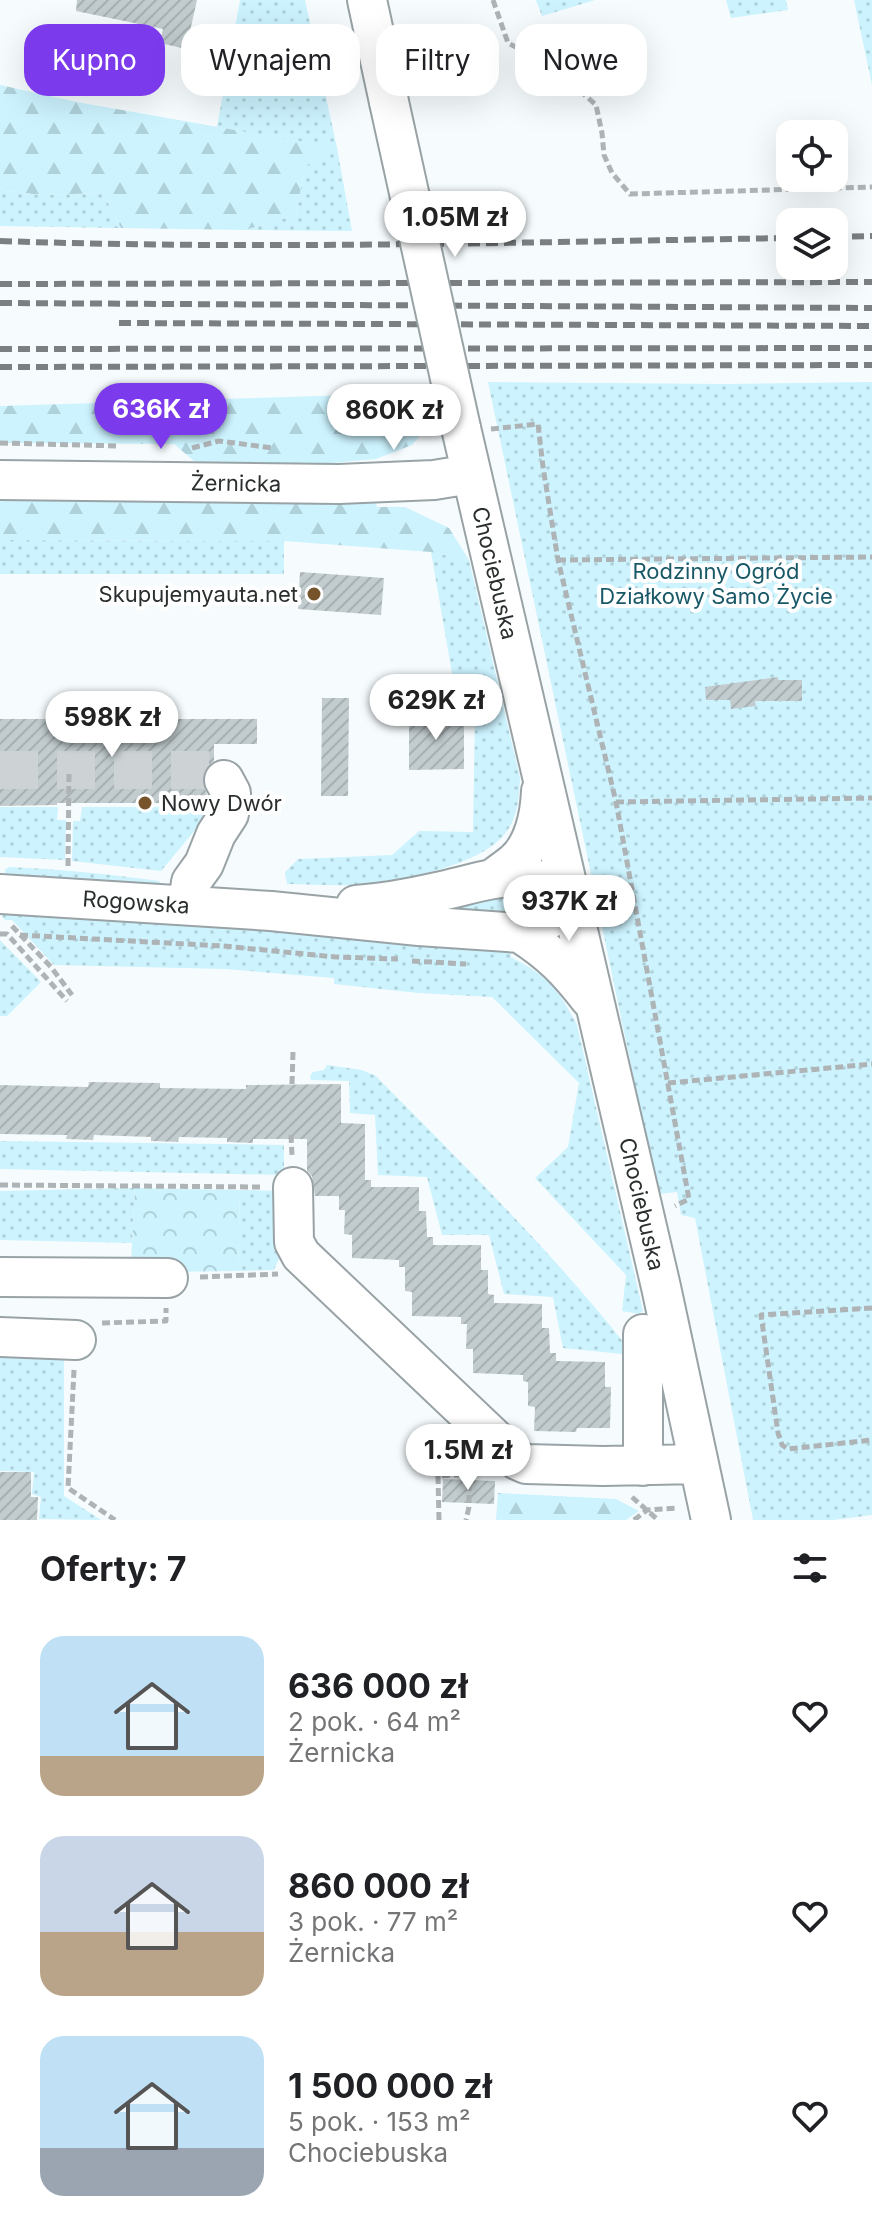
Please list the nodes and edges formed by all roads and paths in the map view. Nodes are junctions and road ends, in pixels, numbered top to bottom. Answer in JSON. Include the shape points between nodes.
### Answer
{"nodes":[{"id":1,"x":367,"y":0,"type":"edge"},
{"id":2,"x":493,"y":0,"type":"edge"},
{"id":3,"x":872,"y":187,"type":"edge"},
{"id":4,"x":498,"y":428,"type":"dead end"},
{"id":5,"x":0,"y":443,"type":"edge"},
{"id":6,"x":120,"y":447,"type":"dead end"},
{"id":7,"x":191,"y":448,"type":"dead end"},
{"id":8,"x":280,"y":448,"type":"dead end"},
{"id":9,"x":471,"y":474,"type":"junction"},
{"id":10,"x":0,"y":480,"type":"edge"},
{"id":11,"x":872,"y":557,"type":"edge"},
{"id":12,"x":558,"y":560,"type":"junction"},
{"id":13,"x":69,"y":770,"type":"dead end"},
{"id":14,"x":542,"y":776,"type":"junction"},
{"id":15,"x":224,"y":780,"type":"dead end"},
{"id":16,"x":872,"y":798,"type":"edge"},
{"id":17,"x":616,"y":802,"type":"junction"},
{"id":18,"x":68,"y":866,"type":"dead end"},
{"id":19,"x":495,"y":877,"type":"junction"},
{"id":20,"x":570,"y":896,"type":"junction"},
{"id":21,"x":188,"y":905,"type":"junction"},
{"id":22,"x":1,"y":909,"type":"edge"},
{"id":23,"x":271,"y":911,"type":"junction"},
{"id":24,"x":520,"y":933,"type":"junction"},
{"id":25,"x":0,"y":934,"type":"edge"},
{"id":26,"x":20,"y":935,"type":"junction"},
{"id":27,"x":468,"y":964,"type":"dead end"},
{"id":28,"x":72,"y":995,"type":"dead end"},
{"id":29,"x":67,"y":1001,"type":"dead end"},
{"id":30,"x":596,"y":1008,"type":"junction"},
{"id":31,"x":293,"y":1052,"type":"dead end"},
{"id":32,"x":872,"y":1064,"type":"edge"},
{"id":33,"x":668,"y":1083,"type":"junction"},
{"id":34,"x":292,"y":1084,"type":"dead end"},
{"id":35,"x":0,"y":1185,"type":"edge"},
{"id":36,"x":293,"y":1187,"type":"joint"},
{"id":37,"x":643,"y":1214,"type":"junction"},
{"id":38,"x":0,"y":1277,"type":"edge"},
{"id":39,"x":168,"y":1278,"type":"dead end"},
{"id":40,"x":872,"y":1308,"type":"edge"},
{"id":41,"x":643,"y":1334,"type":"dead end"},
{"id":42,"x":0,"y":1337,"type":"edge"},
{"id":43,"x":76,"y":1340,"type":"joint"},
{"id":44,"x":872,"y":1440,"type":"edge"},
{"id":45,"x":699,"y":1464,"type":"junction"},
{"id":46,"x":643,"y":1466,"type":"junction"},
{"id":47,"x":701,"y":1514,"type":"edge"},
{"id":48,"x":115,"y":1520,"type":"edge"},
{"id":49,"x":439,"y":1520,"type":"edge"},
{"id":50,"x":466,"y":1520,"type":"edge"},
{"id":51,"x":634,"y":1520,"type":"edge"}],
"edges":[{"from":1,"to":9,"type":"street","name":"Chociebuska","bridge":true},
{"from":2,"to":3,"type":"path","via":[[508,43],[554,67],[596,105],[604,155],[630,194]]},
{"from":4,"to":12,"type":"path","via":[[538,424]]},
{"from":5,"to":6,"type":"path"},
{"from":7,"to":8,"type":"path","via":[[219,441]]},
{"from":9,"to":10,"type":"street","name":"Żernicka","via":[[387,484]]},
{"from":9,"to":14,"type":"street","name":"Chociebuska"},
{"from":11,"to":12,"type":"path"},
{"from":12,"to":17,"type":"path"},
{"from":13,"to":18,"type":"path"},
{"from":14,"to":19,"type":"street","name":"Rogowska","via":[[540,811],[528,843],[518,860]]},
{"from":14,"to":20,"type":"street","name":"Chociebuska"},
{"from":15,"to":21,"type":"street","via":[[231,793],[229,814],[191,882]]},
{"from":16,"to":17,"type":"path"},
{"from":17,"to":33,"type":"path"},
{"from":19,"to":20,"type":"street","name":"Rogowska","via":[[546,882]]},
{"from":19,"to":23,"type":"street","name":"Rogowska","via":[[371,904]]},
{"from":20,"to":24,"type":"street","via":[[552,917]]},
{"from":20,"to":30,"type":"street","name":"Chociebuska"},
{"from":21,"to":22,"type":"street","name":"Rogowska"},
{"from":21,"to":23,"type":"street","name":"Rogowska"},
{"from":22,"to":26,"type":"path"},
{"from":23,"to":24,"type":"street","name":"Rogowska"},
{"from":24,"to":30,"type":"street","via":[[567,969]]},
{"from":25,"to":29,"type":"path","via":[[7,934]]},
{"from":26,"to":27,"type":"path"},
{"from":26,"to":28,"type":"path"},
{"from":30,"to":37,"type":"street","name":"Chociebuska"},
{"from":31,"to":34,"type":"path"},
{"from":32,"to":33,"type":"path"},
{"from":33,"to":37,"type":"path","via":[[689,1199]]},
{"from":35,"to":36,"type":"path"},
{"from":36,"to":46,"type":"street","via":[[294,1242],[301,1255],[517,1460]]},
{"from":37,"to":45,"type":"street","name":"Chociebuska"},
{"from":38,"to":39,"type":"street"},
{"from":40,"to":44,"type":"path","via":[[761,1315],[782,1445],[788,1449]]},
{"from":41,"to":46,"type":"street"},
{"from":42,"to":43,"type":"street"},
{"from":43,"to":48,"type":"path","via":[[68,1488]]},
{"from":45,"to":46,"type":"street"},
{"from":45,"to":47,"type":"street","name":"Chociebuska"},
{"from":47,"to":51,"type":"path","via":[[647,1510]]},
{"from":49,"to":50,"type":"path","via":[[438,1476],[469,1474]]}]}
